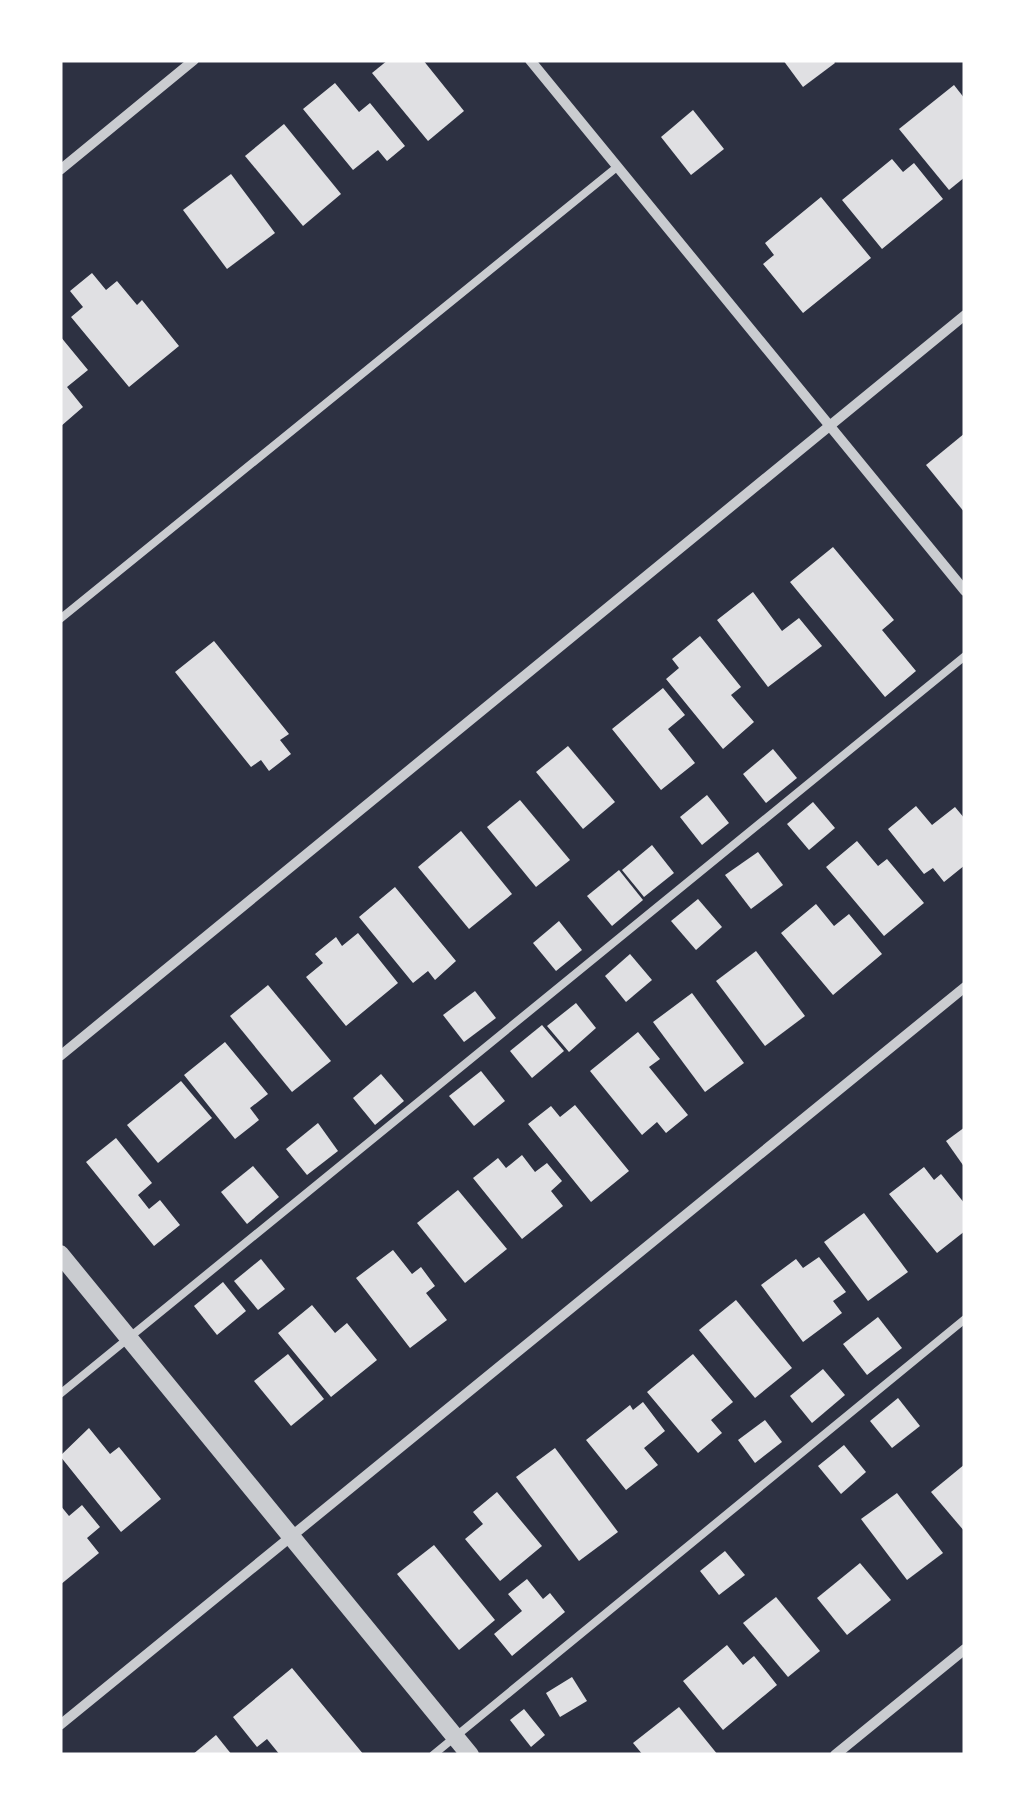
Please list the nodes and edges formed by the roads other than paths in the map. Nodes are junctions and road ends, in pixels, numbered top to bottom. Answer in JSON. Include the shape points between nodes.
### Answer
{"nodes":[{"id":1,"x":194,"y":60,"type":"edge"},
{"id":2,"x":530,"y":60,"type":"edge"},
{"id":3,"x":618,"y":167,"type":"junction"},
{"id":4,"x":60,"y":170,"type":"edge"},
{"id":5,"x":965,"y":315,"type":"edge"},
{"id":6,"x":830,"y":426,"type":"junction"},
{"id":7,"x":965,"y":591,"type":"edge"},
{"id":8,"x":60,"y":620,"type":"edge"},
{"id":9,"x":965,"y":656,"type":"edge"},
{"id":10,"x":965,"y":987,"type":"edge"},
{"id":11,"x":60,"y":1056,"type":"edge"},
{"id":12,"x":60,"y":1254,"type":"edge"},
{"id":13,"x":965,"y":1318,"type":"edge"},
{"id":14,"x":128,"y":1338,"type":"junction"},
{"id":15,"x":60,"y":1394,"type":"edge"},
{"id":16,"x":291,"y":1536,"type":"junction"},
{"id":17,"x":965,"y":1650,"type":"edge"},
{"id":18,"x":60,"y":1725,"type":"edge"},
{"id":19,"x":455,"y":1737,"type":"junction"},
{"id":20,"x":433,"y":1755,"type":"edge"},
{"id":21,"x":470,"y":1755,"type":"edge"},
{"id":22,"x":836,"y":1755,"type":"edge"}],
"edges":[{"from":1,"to":4,"type":"street"},
{"from":2,"to":3,"type":"street"},
{"from":3,"to":6,"type":"street"},
{"from":3,"to":8,"type":"lane"},
{"from":5,"to":6,"type":"street"},
{"from":6,"to":7,"type":"street"},
{"from":6,"to":11,"type":"street"},
{"from":9,"to":14,"type":"lane"},
{"from":10,"to":16,"type":"street"},
{"from":12,"to":14,"type":"street"},
{"from":13,"to":19,"type":"lane"},
{"from":14,"to":15,"type":"lane"},
{"from":14,"to":16,"type":"street"},
{"from":16,"to":18,"type":"street"},
{"from":16,"to":19,"type":"street"},
{"from":17,"to":22,"type":"street"},
{"from":19,"to":20,"type":"lane"},
{"from":19,"to":21,"type":"street"}]}
